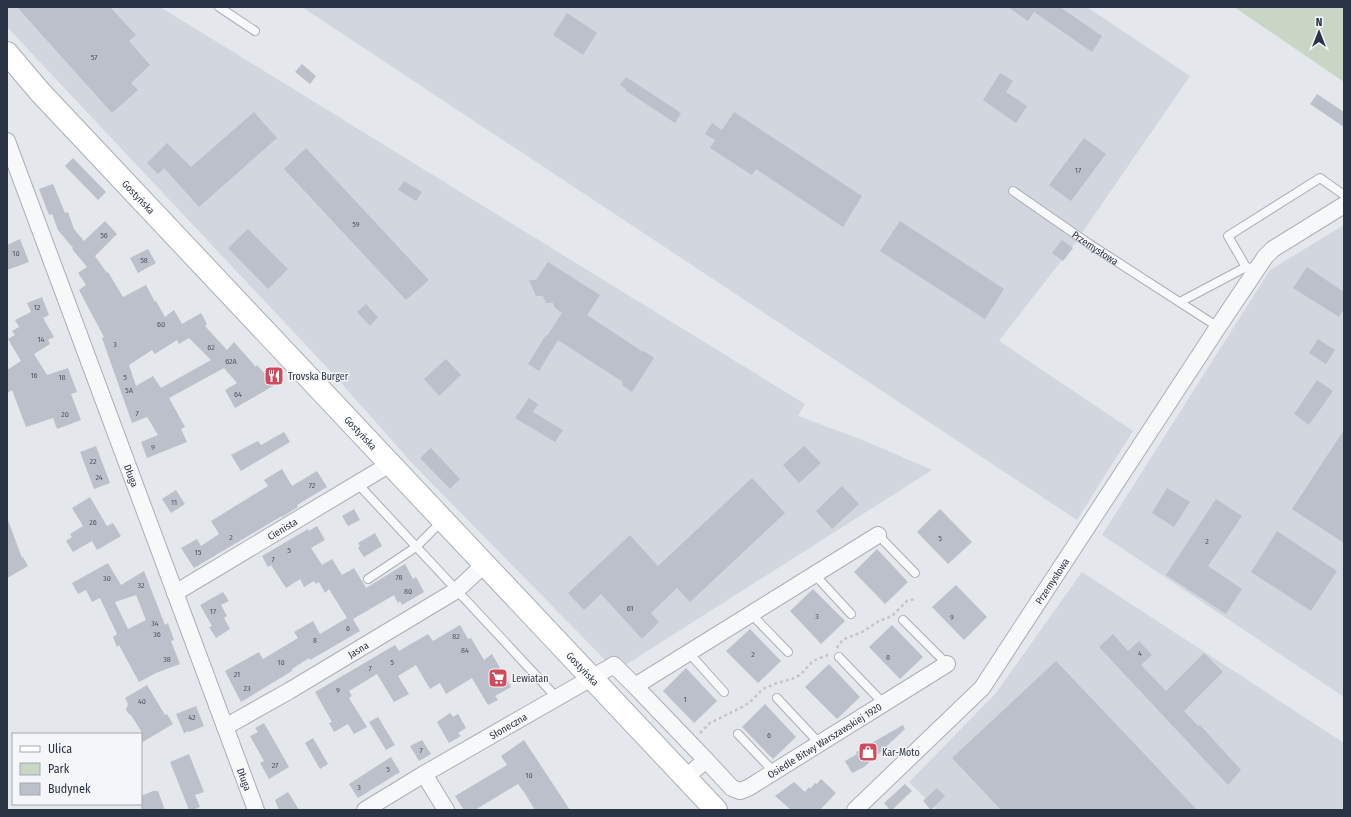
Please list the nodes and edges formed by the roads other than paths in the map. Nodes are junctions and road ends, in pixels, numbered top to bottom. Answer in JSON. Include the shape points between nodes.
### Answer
{"nodes":[{"id":1,"x":219,"y":7,"type":"edge"},
{"id":2,"x":255,"y":31,"type":"dead end"},
{"id":3,"x":7,"y":52,"type":"edge"},
{"id":4,"x":7,"y":141,"type":"edge"},
{"id":5,"x":1013,"y":191,"type":"dead end"},
{"id":6,"x":1344,"y":195,"type":"edge"},
{"id":7,"x":1344,"y":205,"type":"edge"},
{"id":8,"x":1251,"y":268,"type":"junction"},
{"id":9,"x":1180,"y":302,"type":"junction"},
{"id":10,"x":1218,"y":327,"type":"junction"},
{"id":11,"x":390,"y":464,"type":"junction"},
{"id":12,"x":357,"y":483,"type":"junction"},
{"id":13,"x":443,"y":520,"type":"junction"},
{"id":14,"x":878,"y":535,"type":"joint"},
{"id":15,"x":416,"y":547,"type":"junction"},
{"id":16,"x":485,"y":564,"type":"junction"},
{"id":17,"x":915,"y":573,"type":"dead end"},
{"id":18,"x":815,"y":575,"type":"junction"},
{"id":19,"x":368,"y":579,"type":"dead end"},
{"id":20,"x":457,"y":590,"type":"junction"},
{"id":21,"x":175,"y":593,"type":"junction"},
{"id":22,"x":751,"y":614,"type":"junction"},
{"id":23,"x":852,"y":614,"type":"dead end"},
{"id":24,"x":903,"y":620,"type":"dead end"},
{"id":25,"x":788,"y":652,"type":"dead end"},
{"id":26,"x":689,"y":653,"type":"junction"},
{"id":27,"x":836,"y":655,"type":"road end"},
{"id":28,"x":947,"y":664,"type":"joint"},
{"id":29,"x":591,"y":678,"type":"junction"},
{"id":30,"x":635,"y":686,"type":"junction"},
{"id":31,"x":724,"y":692,"type":"dead end"},
{"id":32,"x":557,"y":698,"type":"junction"},
{"id":33,"x":777,"y":698,"type":"dead end"},
{"id":34,"x":884,"y":704,"type":"junction"},
{"id":35,"x":225,"y":727,"type":"junction"},
{"id":36,"x":738,"y":734,"type":"dead end"},
{"id":37,"x":820,"y":744,"type":"junction"},
{"id":38,"x":706,"y":760,"type":"junction"},
{"id":39,"x":774,"y":772,"type":"junction"},
{"id":40,"x":424,"y":774,"type":"junction"},
{"id":41,"x":685,"y":778,"type":"junction"},
{"id":42,"x":256,"y":810,"type":"edge"},
{"id":43,"x":365,"y":810,"type":"edge"},
{"id":44,"x":446,"y":810,"type":"edge"},
{"id":45,"x":716,"y":810,"type":"edge"},
{"id":46,"x":855,"y":810,"type":"edge"}],
"edges":[{"from":1,"to":2,"type":"lane"},
{"from":3,"to":11,"type":"main road","name":"Gostyńska","via":[[40,92]]},
{"from":4,"to":21,"type":"street","name":"Długa"},
{"from":5,"to":9,"type":"lane","name":"Przemysłowa"},
{"from":6,"to":8,"type":"lane","via":[[1320,178],[1228,236]]},
{"from":7,"to":8,"type":"street","name":"Przemysłowa","via":[[1273,249]]},
{"from":8,"to":9,"type":"lane","name":"Przemysłowa"},
{"from":8,"to":10,"type":"street","name":"Przemysłowa"},
{"from":9,"to":10,"type":"lane","name":"Przemysłowa"},
{"from":10,"to":46,"type":"street","name":"Przemysłowa","via":[[982,688]]},
{"from":11,"to":12,"type":"street","name":"Cienista"},
{"from":11,"to":13,"type":"main road","name":"Gostyńska"},
{"from":12,"to":15,"type":"lane"},
{"from":12,"to":21,"type":"street","name":"Cienista"},
{"from":13,"to":15,"type":"lane"},
{"from":13,"to":16,"type":"main road","name":"Gostyńska"},
{"from":14,"to":17,"type":"lane"},
{"from":14,"to":18,"type":"street"},
{"from":15,"to":19,"type":"lane"},
{"from":15,"to":20,"type":"lane"},
{"from":16,"to":20,"type":"street","name":"Jasna"},
{"from":16,"to":29,"type":"main road","name":"Gostyńska"},
{"from":18,"to":22,"type":"street"},
{"from":18,"to":23,"type":"lane"},
{"from":20,"to":32,"type":"lane"},
{"from":20,"to":35,"type":"street","name":"Jasna"},
{"from":21,"to":35,"type":"street","name":"Długa"},
{"from":22,"to":25,"type":"lane"},
{"from":22,"to":26,"type":"street"},
{"from":24,"to":28,"type":"lane"},
{"from":26,"to":30,"type":"street"},
{"from":26,"to":31,"type":"lane"},
{"from":27,"to":34,"type":"lane"},
{"from":28,"to":34,"type":"street","name":"Osiedle Bitwy Warszawskiej 1920"},
{"from":29,"to":30,"type":"street","name":"Osiedle Bitwy Warszawskiej 1920","via":[[614,665]]},
{"from":29,"to":32,"type":"street","name":"Słoneczna"},
{"from":29,"to":41,"type":"main road","name":"Gostyńska"},
{"from":30,"to":38,"type":"street","name":"Osiedle Bitwy Warszawskiej 1920"},
{"from":32,"to":40,"type":"street","name":"Słoneczna"},
{"from":33,"to":37,"type":"lane"},
{"from":34,"to":37,"type":"street","name":"Osiedle Bitwy Warszawskiej 1920"},
{"from":35,"to":42,"type":"street","name":"Długa"},
{"from":36,"to":39,"type":"lane"},
{"from":37,"to":39,"type":"street","name":"Osiedle Bitwy Warszawskiej 1920"},
{"from":38,"to":39,"type":"street","name":"Osiedle Bitwy Warszawskiej 1920","via":[[732,788],[740,791]]},
{"from":38,"to":41,"type":"street"},
{"from":40,"to":43,"type":"street","name":"Słoneczna"},
{"from":40,"to":44,"type":"street"},
{"from":41,"to":45,"type":"main road","name":"Gostyńska"}]}
